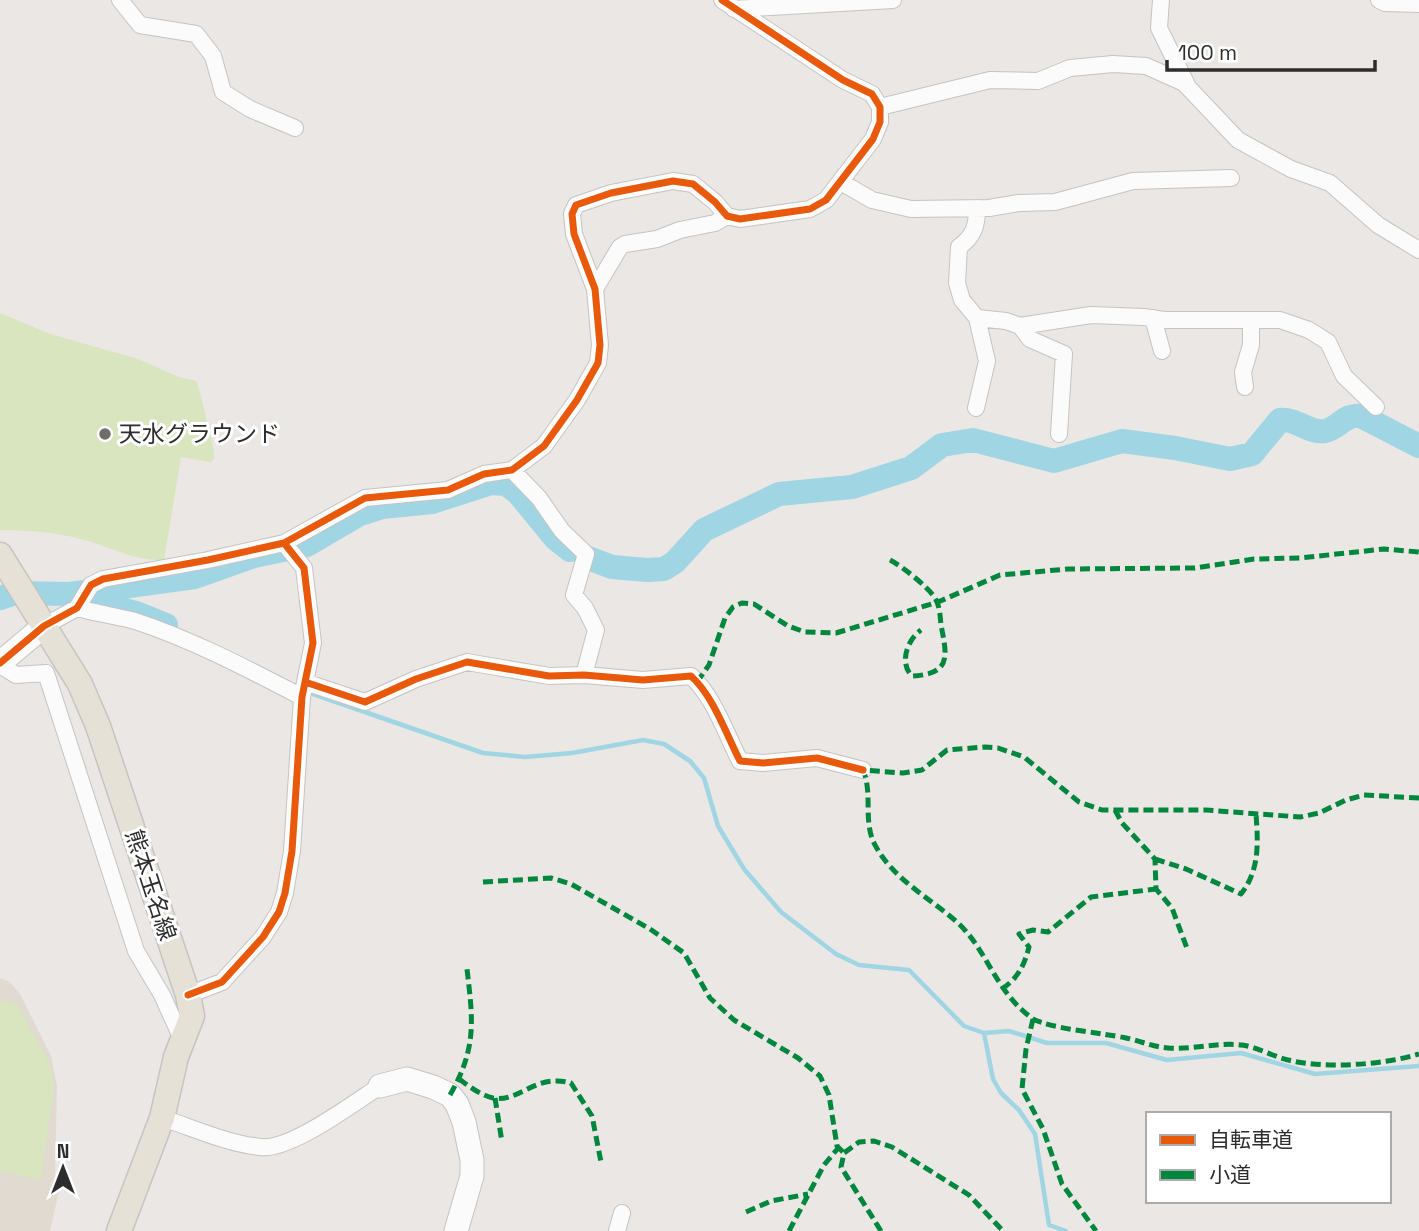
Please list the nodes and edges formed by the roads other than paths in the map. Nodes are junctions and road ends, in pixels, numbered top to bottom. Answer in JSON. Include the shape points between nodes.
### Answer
{"nodes":[{"id":1,"x":120,"y":0,"type":"edge"},
{"id":2,"x":893,"y":0,"type":"edge"},
{"id":3,"x":1161,"y":0,"type":"edge"},
{"id":4,"x":1380,"y":0,"type":"edge"},
{"id":5,"x":1419,"y":4,"type":"edge"},
{"id":6,"x":728,"y":5,"type":"edge"},
{"id":7,"x":1187,"y":87,"type":"junction"},
{"id":8,"x":880,"y":107,"type":"junction"},
{"id":9,"x":295,"y":128,"type":"dead end"},
{"id":10,"x":1231,"y":178,"type":"dead end"},
{"id":11,"x":842,"y":182,"type":"junction"},
{"id":12,"x":977,"y":208,"type":"junction"},
{"id":13,"x":727,"y":216,"type":"junction"},
{"id":14,"x":1419,"y":250,"type":"edge"},
{"id":15,"x":595,"y":289,"type":"junction"},
{"id":16,"x":977,"y":318,"type":"junction"},
{"id":17,"x":1153,"y":318,"type":"junction"},
{"id":18,"x":1251,"y":320,"type":"junction"},
{"id":19,"x":1020,"y":326,"type":"junction"},
{"id":20,"x":1162,"y":351,"type":"dead end"},
{"id":21,"x":1245,"y":387,"type":"dead end"},
{"id":22,"x":1376,"y":407,"type":"dead end"},
{"id":23,"x":976,"y":408,"type":"dead end"},
{"id":24,"x":1059,"y":434,"type":"dead end"},
{"id":25,"x":512,"y":470,"type":"junction"},
{"id":26,"x":289,"y":548,"type":"junction"},
{"id":27,"x":6,"y":569,"type":"edge"},
{"id":28,"x":79,"y":606,"type":"junction"},
{"id":29,"x":44,"y":626,"type":"junction"},
{"id":30,"x":0,"y":664,"type":"edge"},
{"id":31,"x":584,"y":675,"type":"junction"},
{"id":32,"x":304,"y":689,"type":"junction"},
{"id":33,"x":863,"y":770,"type":"dead end"},
{"id":34,"x":187,"y":995,"type":"junction"},
{"id":35,"x":183,"y":1039,"type":"junction"},
{"id":36,"x":380,"y":1086,"type":"joint"},
{"id":37,"x":162,"y":1118,"type":"junction"},
{"id":38,"x":119,"y":1231,"type":"edge"},
{"id":39,"x":456,"y":1231,"type":"edge"}],
"edges":[{"from":1,"to":9,"type":"street","via":[[140,25],[196,34],[214,56],[223,92]]},
{"from":2,"to":6,"type":"street"},
{"from":3,"to":7,"type":"street","via":[[1159,28]]},
{"from":4,"to":5,"type":"street"},
{"from":6,"to":8,"type":"street","via":[[872,94]]},
{"from":7,"to":8,"type":"street","via":[[1146,66],[1113,64],[1070,68],[1038,81],[990,80]]},
{"from":7,"to":14,"type":"street","via":[[1238,140],[1330,183],[1378,225]]},
{"from":8,"to":11,"type":"street","via":[[873,139]]},
{"from":10,"to":12,"type":"street","via":[[1133,181],[1055,202]]},
{"from":11,"to":12,"type":"street","via":[[872,200],[911,209]]},
{"from":11,"to":13,"type":"street","via":[[810,209],[740,219]]},
{"from":12,"to":16,"type":"street","via":[[977,226],[959,247],[957,283],[962,300]]},
{"from":13,"to":15,"type":"street","via":[[657,239],[625,244]]},
{"from":13,"to":15,"type":"street","via":[[693,184],[673,181],[576,205],[573,234]]},
{"from":15,"to":25,"type":"street","via":[[598,363],[544,446]]},
{"from":16,"to":19,"type":"street"},
{"from":16,"to":23,"type":"street","via":[[987,361]]},
{"from":17,"to":18,"type":"street"},
{"from":17,"to":19,"type":"street","via":[[1091,315]]},
{"from":17,"to":20,"type":"street"},
{"from":18,"to":21,"type":"street"},
{"from":18,"to":22,"type":"street","via":[[1280,320],[1328,342],[1344,376]]},
{"from":19,"to":24,"type":"street","via":[[1030,339],[1064,354]]},
{"from":25,"to":26,"type":"street","via":[[484,474],[448,490],[365,498]]},
{"from":25,"to":31,"type":"street","via":[[586,554],[574,595],[596,630]]},
{"from":26,"to":28,"type":"street","via":[[103,579],[91,585]]},
{"from":26,"to":32,"type":"street","via":[[304,568],[310,604],[313,643]]},
{"from":27,"to":29,"type":"main road","name":"熊本玉名線"},
{"from":28,"to":29,"type":"street"},
{"from":28,"to":32,"type":"street","via":[[135,621]]},
{"from":29,"to":30,"type":"street"},
{"from":29,"to":34,"type":"main road","name":"熊本玉名線","via":[[80,684],[98,726]]},
{"from":30,"to":35,"type":"street","via":[[16,676],[46,673],[136,951]]},
{"from":31,"to":32,"type":"street","via":[[549,676],[467,662],[365,702]]},
{"from":31,"to":33,"type":"street","via":[[643,680],[691,676],[740,761],[817,758]]},
{"from":32,"to":34,"type":"street","via":[[292,851],[279,912],[222,982]]},
{"from":34,"to":35,"type":"main road","name":"熊本玉名線","via":[[192,1016]]},
{"from":35,"to":37,"type":"main road","name":"熊本玉名線"},
{"from":36,"to":37,"type":"street","via":[[312,1130],[263,1148]]},
{"from":36,"to":39,"type":"street","via":[[407,1080],[450,1095],[457,1104],[472,1176]]},
{"from":37,"to":38,"type":"main road","name":"熊本玉名線"}]}
